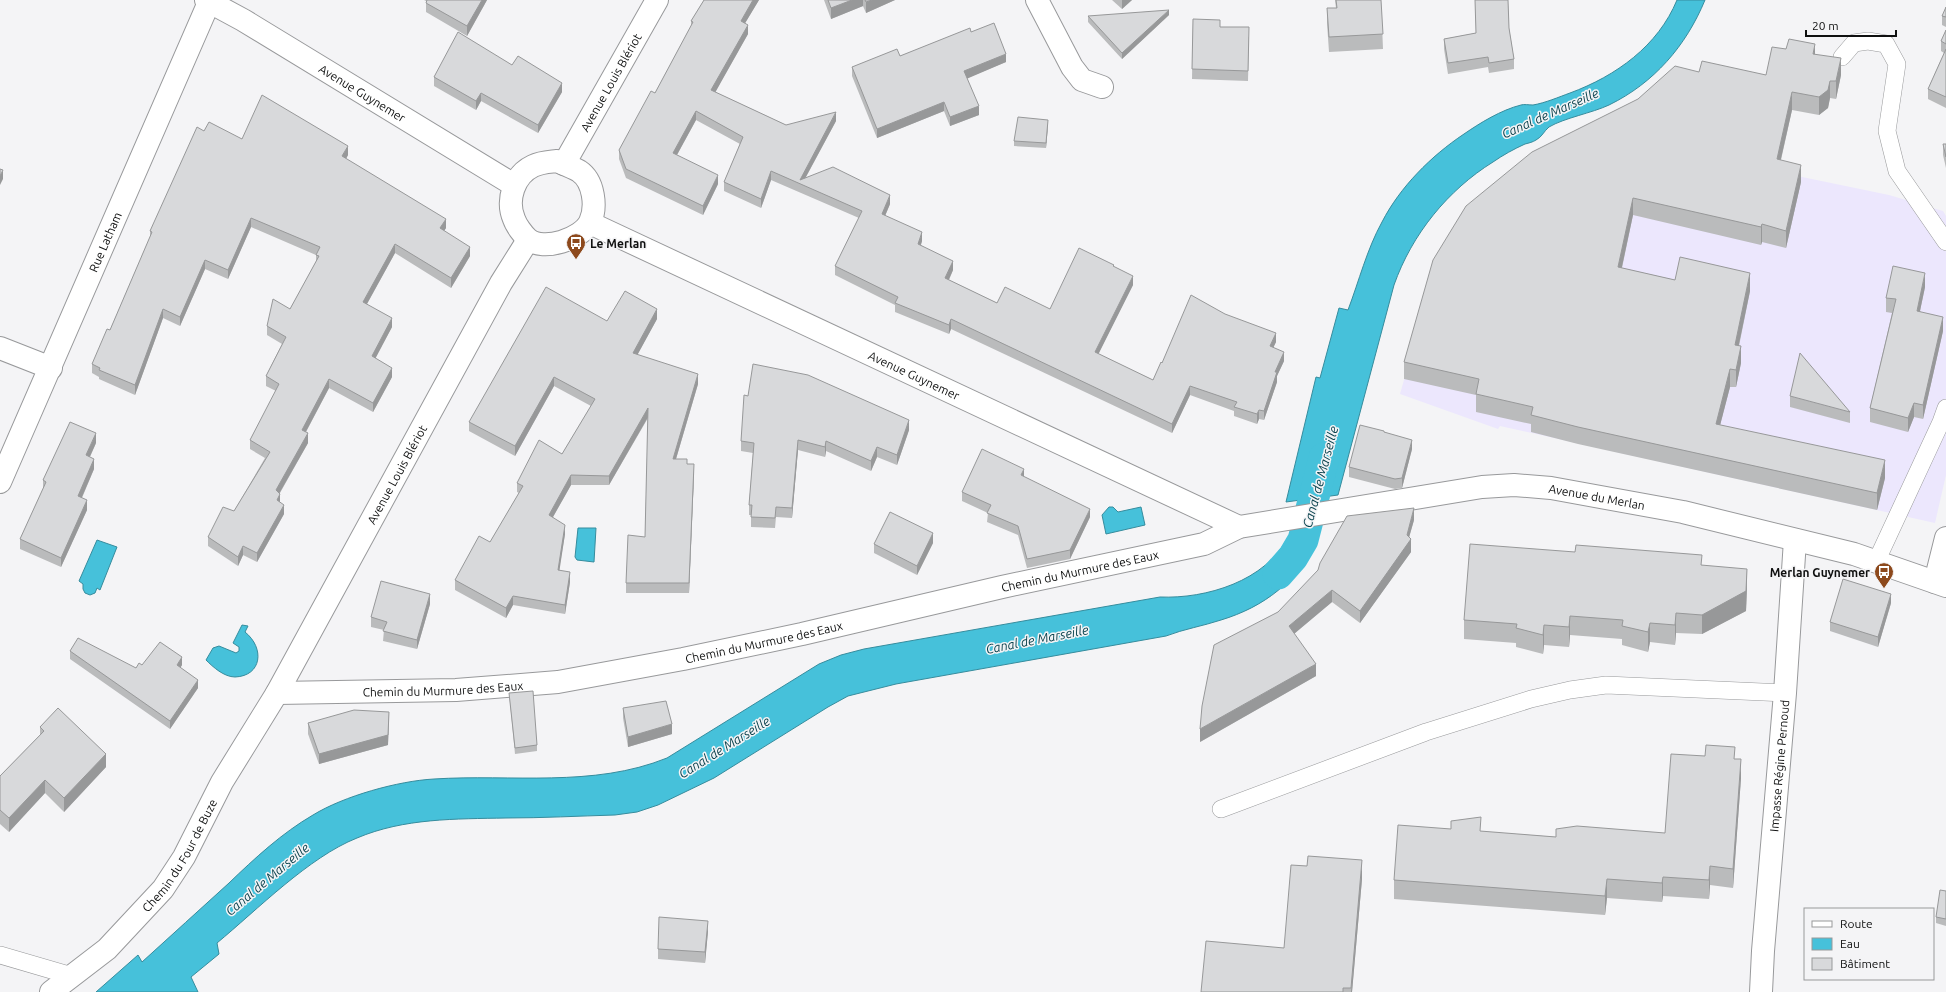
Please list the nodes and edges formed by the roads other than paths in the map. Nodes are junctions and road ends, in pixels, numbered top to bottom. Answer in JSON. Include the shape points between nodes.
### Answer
{"nodes":[{"id":1,"x":208,"y":0,"type":"edge"},
{"id":2,"x":657,"y":0,"type":"edge"},
{"id":3,"x":1037,"y":0,"type":"edge"},
{"id":4,"x":1842,"y":57,"type":"edge"},
{"id":5,"x":1102,"y":87,"type":"dead end"},
{"id":6,"x":564,"y":164,"type":"junction"},
{"id":7,"x":514,"y":185,"type":"junction"},
{"id":8,"x":590,"y":223,"type":"junction"},
{"id":9,"x":1946,"y":242,"type":"edge"},
{"id":10,"x":523,"y":249,"type":"junction"},
{"id":11,"x":0,"y":348,"type":"edge"},
{"id":12,"x":50,"y":368,"type":"junction"},
{"id":13,"x":1946,"y":408,"type":"edge"},
{"id":14,"x":0,"y":482,"type":"edge"},
{"id":15,"x":1239,"y":527,"type":"junction"},
{"id":16,"x":1946,"y":538,"type":"edge"},
{"id":17,"x":1795,"y":540,"type":"junction"},
{"id":18,"x":1876,"y":562,"type":"junction"},
{"id":19,"x":1941,"y":584,"type":"edge"},
{"id":20,"x":277,"y":693,"type":"junction"},
{"id":21,"x":1785,"y":693,"type":"junction"},
{"id":22,"x":1221,"y":809,"type":"dead end"},
{"id":23,"x":0,"y":955,"type":"edge"},
{"id":24,"x":72,"y":976,"type":"junction"},
{"id":25,"x":51,"y":992,"type":"edge"},
{"id":26,"x":1761,"y":992,"type":"edge"}],
"edges":[{"from":1,"to":7,"type":"street","name":"Avenue Guynemer"},
{"from":1,"to":12,"type":"street","name":"Rue Latham"},
{"from":2,"to":6,"type":"street","name":"Avenue Louis Blériot"},
{"from":3,"to":5,"type":"street","via":[[1072,68],[1082,80]]},
{"from":4,"to":9,"type":"lane","via":[[1854,43],[1868,41],[1886,44],[1897,64],[1887,131],[1897,171]]},
{"from":6,"to":7,"type":"street","via":[[557,161],[532,166]]},
{"from":6,"to":8,"type":"street","via":[[580,172],[589,183],[593,196]]},
{"from":7,"to":10,"type":"street","via":[[511,208]]},
{"from":8,"to":10,"type":"street","via":[[567,240]]},
{"from":8,"to":15,"type":"street","name":"Avenue Guynemer"},
{"from":10,"to":20,"type":"street","name":"Avenue Louis Blériot","via":[[501,283]]},
{"from":11,"to":12,"type":"street"},
{"from":12,"to":14,"type":"street","name":"Rue Latham"},
{"from":13,"to":18,"type":"lane","via":[[1942,422]]},
{"from":15,"to":17,"type":"street","name":"Avenue du Merlan","via":[[1482,487],[1514,486],[1551,488],[1682,512]]},
{"from":15,"to":20,"type":"street","name":"Chemin du Murmure des Eaux","via":[[1204,544],[1002,587],[802,634],[558,682],[456,690]]},
{"from":16,"to":19,"type":"street"},
{"from":17,"to":18,"type":"street","name":"Avenue du Merlan"},
{"from":17,"to":21,"type":"street","name":"Impasse Régine Pernoud"},
{"from":18,"to":19,"type":"street","name":"Avenue du Merlan"},
{"from":20,"to":24,"type":"street","name":"Chemin du Four de Buze","via":[[222,782],[184,857],[163,889],[107,949]]},
{"from":21,"to":22,"type":"lane","via":[[1606,685],[1570,690],[1531,699],[1426,732]]},
{"from":21,"to":26,"type":"street","name":"Impasse Régine Pernoud"},
{"from":23,"to":24,"type":"lane"},
{"from":24,"to":25,"type":"street","name":"Chemin du Four de Buze"}]}
